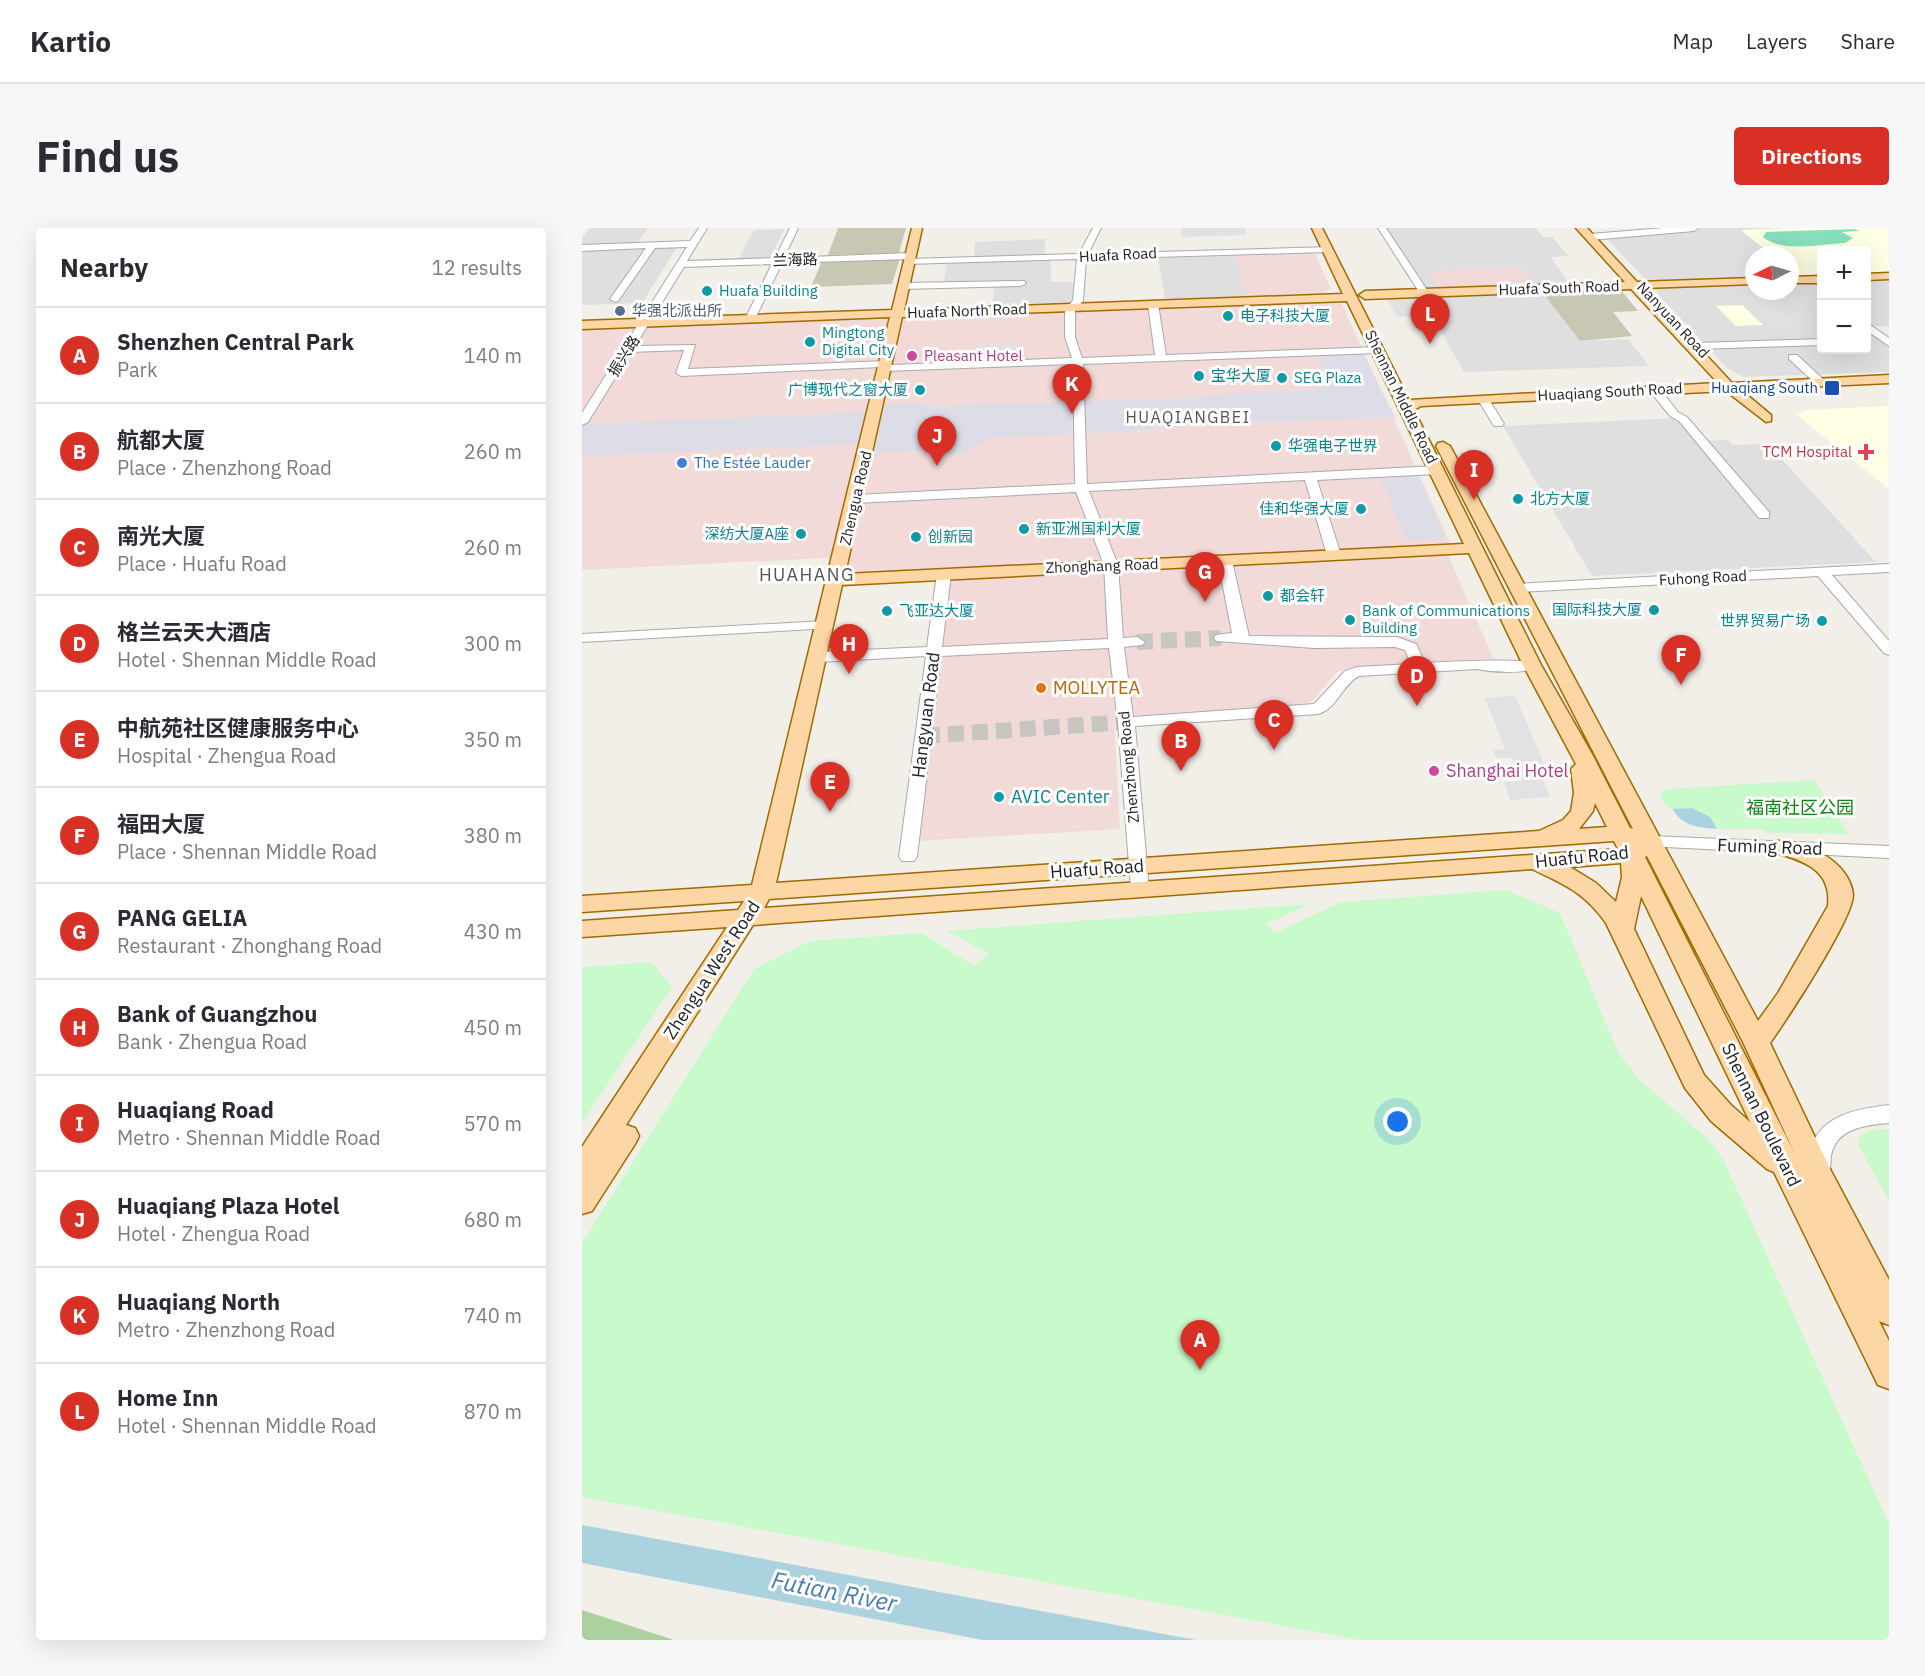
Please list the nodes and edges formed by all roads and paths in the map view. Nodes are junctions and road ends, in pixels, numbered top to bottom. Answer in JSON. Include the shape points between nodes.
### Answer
{"nodes":[{"id":1,"x":703,"y":228,"type":"edge"},
{"id":2,"x":711,"y":228,"type":"edge"},
{"id":3,"x":794,"y":228,"type":"edge"},
{"id":4,"x":917,"y":228,"type":"edge"},
{"id":5,"x":1097,"y":228,"type":"edge"},
{"id":6,"x":1317,"y":228,"type":"edge"},
{"id":7,"x":1330,"y":228,"type":"edge"},
{"id":8,"x":1382,"y":228,"type":"edge"},
{"id":9,"x":1694,"y":228,"type":"edge"},
{"id":10,"x":1588,"y":232,"type":"edge"},
{"id":11,"x":643,"y":235,"type":"dead end"},
{"id":12,"x":610,"y":239,"type":"dead end"},
{"id":13,"x":693,"y":244,"type":"junction"},
{"id":14,"x":653,"y":245,"type":"junction"},
{"id":15,"x":636,"y":246,"type":"junction"},
{"id":16,"x":603,"y":247,"type":"junction"},
{"id":17,"x":583,"y":248,"type":"edge"},
{"id":18,"x":1327,"y":249,"type":"junction"},
{"id":19,"x":1082,"y":257,"type":"junction"},
{"id":20,"x":910,"y":259,"type":"junction"},
{"id":21,"x":778,"y":261,"type":"junction"},
{"id":22,"x":680,"y":264,"type":"junction"},
{"id":23,"x":1889,"y":276,"type":"edge"},
{"id":24,"x":1871,"y":277,"type":"edge"},
{"id":25,"x":1817,"y":279,"type":"edge"},
{"id":26,"x":1799,"y":280,"type":"edge"},
{"id":27,"x":1745,"y":281,"type":"edge"},
{"id":28,"x":1021,"y":283,"type":"dead end"},
{"id":29,"x":904,"y":286,"type":"junction"},
{"id":30,"x":1638,"y":286,"type":"junction"},
{"id":31,"x":1424,"y":293,"type":"junction"},
{"id":32,"x":1359,"y":298,"type":"junction"},
{"id":33,"x":615,"y":299,"type":"dead end"},
{"id":34,"x":1153,"y":304,"type":"junction"},
{"id":35,"x":1075,"y":305,"type":"junction"},
{"id":36,"x":897,"y":312,"type":"junction"},
{"id":37,"x":751,"y":317,"type":"junction"},
{"id":38,"x":645,"y":321,"type":"junction"},
{"id":39,"x":582,"y":323,"type":"edge"},
{"id":40,"x":1871,"y":326,"type":"edge"},
{"id":41,"x":1889,"y":327,"type":"edge"},
{"id":42,"x":1871,"y":328,"type":"edge"},
{"id":43,"x":1871,"y":340,"type":"edge"},
{"id":44,"x":1887,"y":341,"type":"edge"},
{"id":45,"x":1817,"y":342,"type":"edge"},
{"id":46,"x":1698,"y":346,"type":"junction"},
{"id":47,"x":628,"y":349,"type":"junction"},
{"id":48,"x":1378,"y":350,"type":"junction"},
{"id":49,"x":1793,"y":357,"type":"dead end"},
{"id":50,"x":1161,"y":358,"type":"junction"},
{"id":51,"x":1078,"y":361,"type":"junction"},
{"id":52,"x":885,"y":366,"type":"junction"},
{"id":53,"x":1719,"y":373,"type":"junction"},
{"id":54,"x":1889,"y":378,"type":"edge"},
{"id":55,"x":1819,"y":381,"type":"junction"},
{"id":56,"x":1889,"y":385,"type":"edge"},
{"id":57,"x":1763,"y":387,"type":"junction"},
{"id":58,"x":1694,"y":388,"type":"junction"},
{"id":59,"x":1732,"y":388,"type":"junction"},
{"id":60,"x":1659,"y":395,"type":"junction"},
{"id":61,"x":1481,"y":401,"type":"junction"},
{"id":62,"x":1414,"y":406,"type":"junction"},
{"id":63,"x":1431,"y":418,"type":"junction"},
{"id":64,"x":1766,"y":418,"type":"dead end"},
{"id":65,"x":582,"y":422,"type":"edge"},
{"id":66,"x":1498,"y":424,"type":"dead end"},
{"id":67,"x":1437,"y":470,"type":"junction"},
{"id":68,"x":1310,"y":476,"type":"junction"},
{"id":69,"x":1081,"y":488,"type":"junction"},
{"id":70,"x":855,"y":499,"type":"junction"},
{"id":71,"x":1764,"y":515,"type":"dead end"},
{"id":72,"x":1475,"y":548,"type":"junction"},
{"id":73,"x":1335,"y":555,"type":"junction"},
{"id":74,"x":1225,"y":561,"type":"junction"},
{"id":75,"x":1111,"y":565,"type":"junction"},
{"id":76,"x":1889,"y":570,"type":"edge"},
{"id":77,"x":944,"y":574,"type":"junction"},
{"id":78,"x":1825,"y":576,"type":"junction"},
{"id":79,"x":837,"y":580,"type":"junction"},
{"id":80,"x":1518,"y":590,"type":"junction"},
{"id":81,"x":825,"y":625,"type":"junction"},
{"id":82,"x":1240,"y":637,"type":"junction"},
{"id":83,"x":582,"y":638,"type":"edge"},
{"id":84,"x":1221,"y":638,"type":"tunnel mouth"},
{"id":85,"x":1137,"y":642,"type":"tunnel mouth"},
{"id":86,"x":1116,"y":643,"type":"junction"},
{"id":87,"x":1889,"y":650,"type":"edge"},
{"id":88,"x":935,"y":652,"type":"junction"},
{"id":89,"x":818,"y":657,"type":"junction"},
{"id":90,"x":1532,"y":665,"type":"junction"},
{"id":91,"x":1420,"y":668,"type":"junction"},
{"id":92,"x":1126,"y":722,"type":"junction"},
{"id":93,"x":1582,"y":754,"type":"junction"},
{"id":94,"x":1635,"y":844,"type":"junction"},
{"id":95,"x":1780,"y":847,"type":"junction"},
{"id":96,"x":1528,"y":851,"type":"junction"},
{"id":97,"x":1889,"y":852,"type":"edge"},
{"id":98,"x":908,"y":857,"type":"dead end"},
{"id":99,"x":1138,"y":867,"type":"junction"},
{"id":100,"x":1140,"y":890,"type":"junction"},
{"id":101,"x":582,"y":904,"type":"edge"},
{"id":102,"x":758,"y":908,"type":"junction"},
{"id":103,"x":673,"y":922,"type":"junction"},
{"id":104,"x":582,"y":928,"type":"edge"},
{"id":105,"x":1622,"y":929,"type":"junction"},
{"id":106,"x":713,"y":970,"type":"junction"},
{"id":107,"x":1756,"y":1042,"type":"junction"},
{"id":108,"x":1889,"y":1114,"type":"edge"},
{"id":109,"x":582,"y":1171,"type":"edge"},
{"id":110,"x":1807,"y":1179,"type":"junction"},
{"id":111,"x":582,"y":1202,"type":"edge"},
{"id":112,"x":1889,"y":1311,"type":"edge"},
{"id":113,"x":1889,"y":1374,"type":"edge"}],
"edges":[{"from":1,"to":2,"type":"street"},
{"from":1,"to":13,"type":"street","name":"振兴路"},
{"from":3,"to":21,"type":"street"},
{"from":4,"to":20,"type":"main road","name":"Zhengua Road"},
{"from":5,"to":19,"type":"street","name":"Zhenzhong Road"},
{"from":6,"to":18,"type":"main road","name":"Shennan Middle Road"},
{"from":7,"to":32,"type":"main road","name":"Shennan Middle Road"},
{"from":8,"to":31,"type":"street"},
{"from":9,"to":10,"type":"street"},
{"from":10,"to":30,"type":"main road","name":"Nanyuan Road"},
{"from":11,"to":15,"type":"street"},
{"from":12,"to":16,"type":"street"},
{"from":13,"to":14,"type":"street"},
{"from":13,"to":22,"type":"street","name":"振兴路"},
{"from":14,"to":15,"type":"street"},
{"from":14,"to":33,"type":"street"},
{"from":15,"to":16,"type":"street"},
{"from":16,"to":17,"type":"street"},
{"from":18,"to":19,"type":"street","name":"Huafa Road"},
{"from":18,"to":32,"type":"main road","name":"Shennan Middle Road"},
{"from":19,"to":20,"type":"street","name":"Huafa Road"},
{"from":19,"to":35,"type":"street","name":"Zhenzhong Road"},
{"from":20,"to":21,"type":"street","name":"兰海路"},
{"from":20,"to":29,"type":"main road","name":"Zhengua Road"},
{"from":21,"to":22,"type":"street","name":"兰海路"},
{"from":21,"to":37,"type":"street"},
{"from":22,"to":38,"type":"street","name":"振兴路"},
{"from":23,"to":24,"type":"main road"},
{"from":25,"to":26,"type":"main road"},
{"from":27,"to":30,"type":"main road","name":"Huafa South Road"},
{"from":28,"to":29,"type":"street"},
{"from":29,"to":36,"type":"main road","name":"Zhengua Road"},
{"from":30,"to":31,"type":"main road","name":"Huafa South Road"},
{"from":30,"to":46,"type":"main road","name":"Nanyuan Road"},
{"from":30,"to":53,"type":"main road","name":"Nanyuan Road"},
{"from":31,"to":32,"type":"main road","name":"Huafa South Road"},
{"from":32,"to":34,"type":"main road","name":"Huafa North Road"},
{"from":32,"to":35,"type":"main road","name":"Huafa North Road"},
{"from":32,"to":48,"type":"main road","name":"Shennan Middle Road"},
{"from":34,"to":35,"type":"main road","name":"Huafa North Road"},
{"from":34,"to":50,"type":"street"},
{"from":35,"to":36,"type":"main road","name":"Huafa North Road"},
{"from":35,"to":51,"type":"street","name":"Zhenzhong Road","via":[[1070,310],[1070,337]]},
{"from":36,"to":37,"type":"main road","name":"Huafa North Road"},
{"from":36,"to":52,"type":"main road","name":"Zhengua Road"},
{"from":37,"to":38,"type":"main road","name":"Huafa North Road"},
{"from":38,"to":39,"type":"main road","name":"Huafa North Road"},
{"from":38,"to":47,"type":"street","name":"振兴路"},
{"from":40,"to":41,"type":"street"},
{"from":42,"to":44,"type":"street"},
{"from":43,"to":44,"type":"street"},
{"from":45,"to":46,"type":"street"},
{"from":46,"to":53,"type":"main road","name":"Nanyuan Road"},
{"from":47,"to":52,"type":"street","via":[[691,347],[681,373]]},
{"from":47,"to":65,"type":"street","name":"振兴路"},
{"from":48,"to":50,"type":"street"},
{"from":48,"to":62,"type":"main road","name":"Shennan Middle Road"},
{"from":49,"to":55,"type":"street"},
{"from":50,"to":51,"type":"street"},
{"from":51,"to":52,"type":"street"},
{"from":51,"to":69,"type":"street","name":"Zhenzhong Road"},
{"from":52,"to":70,"type":"main road","name":"Zhengua Road"},
{"from":53,"to":55,"type":"main road","via":[[1749,380]]},
{"from":53,"to":58,"type":"main road","via":[[1713,383]]},
{"from":53,"to":59,"type":"main road","name":"Nanyuan Road"},
{"from":54,"to":55,"type":"main road","name":"Huaqiang South Road"},
{"from":55,"to":57,"type":"main road","name":"Huaqiang South Road"},
{"from":56,"to":57,"type":"main road","name":"Huaqiang South Road"},
{"from":57,"to":59,"type":"main road","name":"Huaqiang South Road"},
{"from":58,"to":59,"type":"main road","name":"Huaqiang South Road"},
{"from":58,"to":61,"type":"main road","name":"Huaqiang South Road"},
{"from":59,"to":60,"type":"main road","name":"Huaqiang South Road"},
{"from":59,"to":64,"type":"main road","name":"Nanyuan Road"},
{"from":60,"to":61,"type":"main road","name":"Huaqiang South Road"},
{"from":60,"to":71,"type":"street"},
{"from":61,"to":62,"type":"main road","name":"Huaqiang South Road"},
{"from":61,"to":62,"type":"main road","name":"Shennan Middle Road","via":[[1416,386]]},
{"from":61,"to":63,"type":"main road","name":"Huaqiang South Road","via":[[1450,405]]},
{"from":61,"to":66,"type":"street"},
{"from":62,"to":63,"type":"main road","name":"Shennan Middle Road"},
{"from":62,"to":67,"type":"main road","name":"Shennan Middle Road"},
{"from":63,"to":80,"type":"main road","name":"Shennan Middle Road"},
{"from":67,"to":68,"type":"street"},
{"from":67,"to":72,"type":"main road","name":"Shennan Middle Road"},
{"from":68,"to":69,"type":"street"},
{"from":68,"to":73,"type":"street"},
{"from":69,"to":70,"type":"street"},
{"from":69,"to":75,"type":"street","name":"Zhenzhong Road"},
{"from":70,"to":79,"type":"main road","name":"Zhengua Road"},
{"from":72,"to":73,"type":"main road","name":"Zhonghang Road"},
{"from":72,"to":90,"type":"main road","name":"Shennan Middle Road"},
{"from":73,"to":74,"type":"main road","name":"Zhonghang Road"},
{"from":74,"to":75,"type":"main road","name":"Zhonghang Road"},
{"from":74,"to":82,"type":"street"},
{"from":75,"to":77,"type":"main road","name":"Zhonghang Road"},
{"from":75,"to":86,"type":"street","name":"Zhenzhong Road"},
{"from":76,"to":78,"type":"street","name":"Fuhong Road"},
{"from":76,"to":80,"type":"street","name":"Fuhong Road"},
{"from":77,"to":79,"type":"main road","name":"Zhonghang Road"},
{"from":77,"to":88,"type":"street","name":"Hangyuan Road"},
{"from":78,"to":80,"type":"street","name":"Fuhong Road"},
{"from":78,"to":87,"type":"street"},
{"from":79,"to":81,"type":"main road","name":"Zhengua Road"},
{"from":80,"to":94,"type":"main road","name":"Shennan Middle Road"},
{"from":81,"to":83,"type":"street"},
{"from":81,"to":89,"type":"main road","name":"Zhengua Road"},
{"from":82,"to":84,"type":"street"},
{"from":82,"to":91,"type":"street","via":[[1303,643],[1396,642],[1411,647]]},
{"from":85,"to":86,"type":"street"},
{"from":86,"to":88,"type":"street"},
{"from":86,"to":92,"type":"street","name":"Zhenzhong Road"},
{"from":88,"to":89,"type":"street"},
{"from":88,"to":98,"type":"street","name":"Hangyuan Road"},
{"from":89,"to":102,"type":"main road","name":"Zhengua Road"},
{"from":90,"to":91,"type":"street"},
{"from":90,"to":93,"type":"main road","name":"Shennan Middle Road"},
{"from":91,"to":92,"type":"street","via":[[1351,673],[1318,709]]},
{"from":92,"to":99,"type":"street","name":"Zhenzhong Road"},
{"from":93,"to":94,"type":"main road","name":"Shennan Middle Road"},
{"from":93,"to":96,"type":"main road","via":[[1586,792],[1582,813]]},
{"from":94,"to":95,"type":"street","name":"Fuming Road"},
{"from":94,"to":96,"type":"main road","name":"Huafu Road"},
{"from":94,"to":105,"type":"main road","via":[[1633,877]]},
{"from":94,"to":107,"type":"main road","name":"Shennan Boulevard"},
{"from":94,"to":110,"type":"main road","name":"Shennan Boulevard"},
{"from":95,"to":97,"type":"street","name":"Fuming Road"},
{"from":95,"to":107,"type":"main road","via":[[1824,865],[1842,896],[1787,1000]]},
{"from":96,"to":99,"type":"main road","name":"Huafu Road"},
{"from":96,"to":100,"type":"main road","name":"Huafu Road"},
{"from":96,"to":105,"type":"main road","via":[[1589,887]]},
{"from":99,"to":100,"type":"street","name":"Zhenzhong Road"},
{"from":99,"to":102,"type":"main road","name":"Huafu Road"},
{"from":100,"to":102,"type":"main road","name":"Huafu Road"},
{"from":101,"to":102,"type":"main road","name":"Huafu Road"},
{"from":102,"to":103,"type":"main road","name":"Huafu Road"},
{"from":102,"to":106,"type":"main road","name":"Zhengua West Road"},
{"from":102,"to":111,"type":"main road","name":"Zhengua West Road"},
{"from":103,"to":104,"type":"main road","name":"Huafu Road"},
{"from":103,"to":106,"type":"main road","via":[[689,925],[708,936],[715,956]]},
{"from":105,"to":110,"type":"main road","via":[[1694,1081],[1721,1113]]},
{"from":106,"to":109,"type":"main road","name":"Zhengua West Road"},
{"from":107,"to":110,"type":"main road","name":"Shennan Boulevard"},
{"from":108,"to":110,"type":"street","via":[[1856,1118],[1836,1127]]},
{"from":110,"to":112,"type":"main road","name":"Shennan Boulevard"},
{"from":110,"to":113,"type":"main road","name":"Shennan Boulevard"}]}
